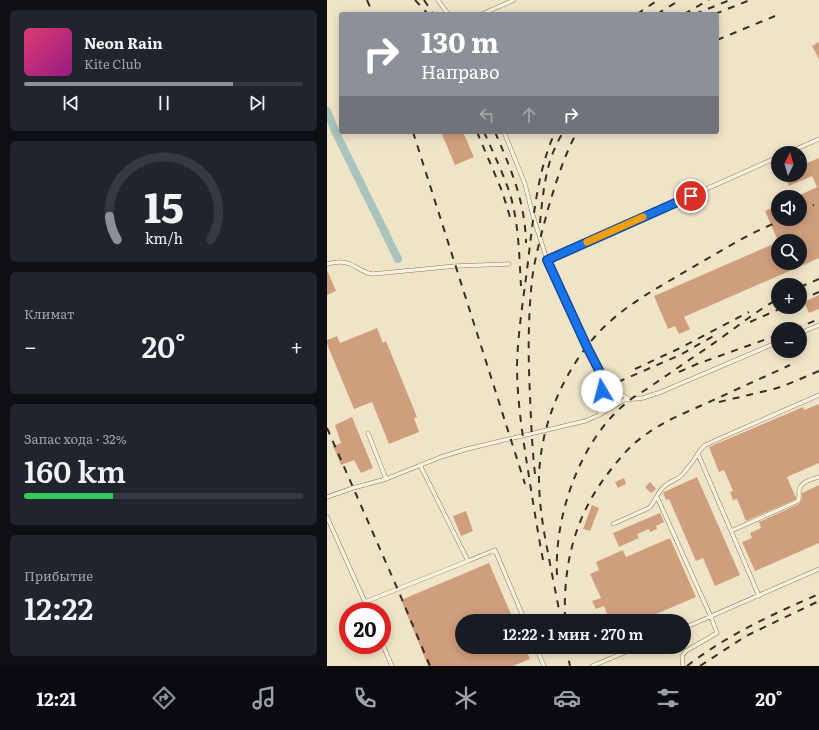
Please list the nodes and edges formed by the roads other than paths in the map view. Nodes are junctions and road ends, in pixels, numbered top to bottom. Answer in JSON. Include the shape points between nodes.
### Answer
{"nodes":[{"id":1,"x":438,"y":0,"type":"edge"},
{"id":2,"x":513,"y":0,"type":"edge"},
{"id":3,"x":447,"y":12,"type":"edge"},
{"id":4,"x":486,"y":12,"type":"edge"},
{"id":5,"x":505,"y":134,"type":"edge"},
{"id":6,"x":819,"y":139,"type":"edge"},
{"id":7,"x":803,"y":146,"type":"edge"},
{"id":8,"x":771,"y":160,"type":"edge"},
{"id":9,"x":547,"y":260,"type":"junction"},
{"id":10,"x":327,"y":264,"type":"edge"},
{"id":11,"x":509,"y":264,"type":"dead end"},
{"id":12,"x":819,"y":325,"type":"edge"},
{"id":13,"x":807,"y":330,"type":"edge"},
{"id":14,"x":771,"y":345,"type":"edge"},
{"id":15,"x":602,"y":376,"type":"junction"},
{"id":16,"x":819,"y":395,"type":"edge"},
{"id":17,"x":630,"y":400,"type":"junction"},
{"id":18,"x":599,"y":415,"type":"junction"},
{"id":19,"x":368,"y":433,"type":"dead end"},
{"id":20,"x":698,"y":454,"type":"junction"},
{"id":21,"x":420,"y":465,"type":"junction"},
{"id":22,"x":819,"y":477,"type":"edge"},
{"id":23,"x":386,"y":479,"type":"junction"},
{"id":24,"x":327,"y":497,"type":"edge"},
{"id":25,"x":657,"y":497,"type":"junction"},
{"id":26,"x":327,"y":517,"type":"edge"},
{"id":27,"x":613,"y":524,"type":"dead end"},
{"id":28,"x":731,"y":531,"type":"junction"},
{"id":29,"x":468,"y":561,"type":"junction"},
{"id":30,"x":819,"y":569,"type":"edge"},
{"id":31,"x":759,"y":596,"type":"junction"},
{"id":32,"x":365,"y":602,"type":"joint"},
{"id":33,"x":522,"y":614,"type":"edge"},
{"id":34,"x":711,"y":616,"type":"junction"},
{"id":35,"x":691,"y":625,"type":"edge"},
{"id":36,"x":387,"y":654,"type":"edge"},
{"id":37,"x":539,"y":654,"type":"edge"},
{"id":38,"x":621,"y":654,"type":"edge"},
{"id":39,"x":392,"y":666,"type":"edge"},
{"id":40,"x":544,"y":666,"type":"edge"},
{"id":41,"x":592,"y":666,"type":"edge"},
{"id":42,"x":683,"y":666,"type":"edge"}],
"edges":[{"from":1,"to":3,"type":"lane"},
{"from":2,"to":4,"type":"lane"},
{"from":5,"to":9,"type":"lane","via":[[521,171]]},
{"from":6,"to":7,"type":"lane"},
{"from":8,"to":9,"type":"lane"},
{"from":9,"to":15,"type":"lane"},
{"from":10,"to":11,"type":"lane","via":[[349,264],[373,274]]},
{"from":12,"to":13,"type":"lane"},
{"from":14,"to":17,"type":"lane","via":[[661,392]]},
{"from":15,"to":17,"type":"lane","via":[[607,383]]},
{"from":15,"to":18,"type":"lane"},
{"from":16,"to":20,"type":"lane","via":[[705,445]]},
{"from":17,"to":18,"type":"lane","via":[[624,400]]},
{"from":18,"to":21,"type":"lane","via":[[585,421],[467,449]]},
{"from":19,"to":23,"type":"lane"},
{"from":20,"to":25,"type":"lane","via":[[682,475],[666,484]]},
{"from":20,"to":28,"type":"lane"},
{"from":21,"to":23,"type":"lane"},
{"from":21,"to":29,"type":"lane"},
{"from":22,"to":28,"type":"lane","via":[[801,486],[798,501]]},
{"from":23,"to":24,"type":"lane"},
{"from":25,"to":27,"type":"lane","via":[[649,508]]},
{"from":25,"to":34,"type":"lane"},
{"from":26,"to":32,"type":"lane"},
{"from":28,"to":31,"type":"lane"},
{"from":29,"to":32,"type":"lane"},
{"from":29,"to":33,"type":"lane","via":[[495,550]]},
{"from":30,"to":31,"type":"lane"},
{"from":31,"to":34,"type":"lane"},
{"from":34,"to":35,"type":"lane"},
{"from":34,"to":42,"type":"lane","via":[[717,633],[686,651],[682,656]]},
{"from":36,"to":39,"type":"lane"},
{"from":37,"to":40,"type":"lane"},
{"from":38,"to":41,"type":"lane"}]}
